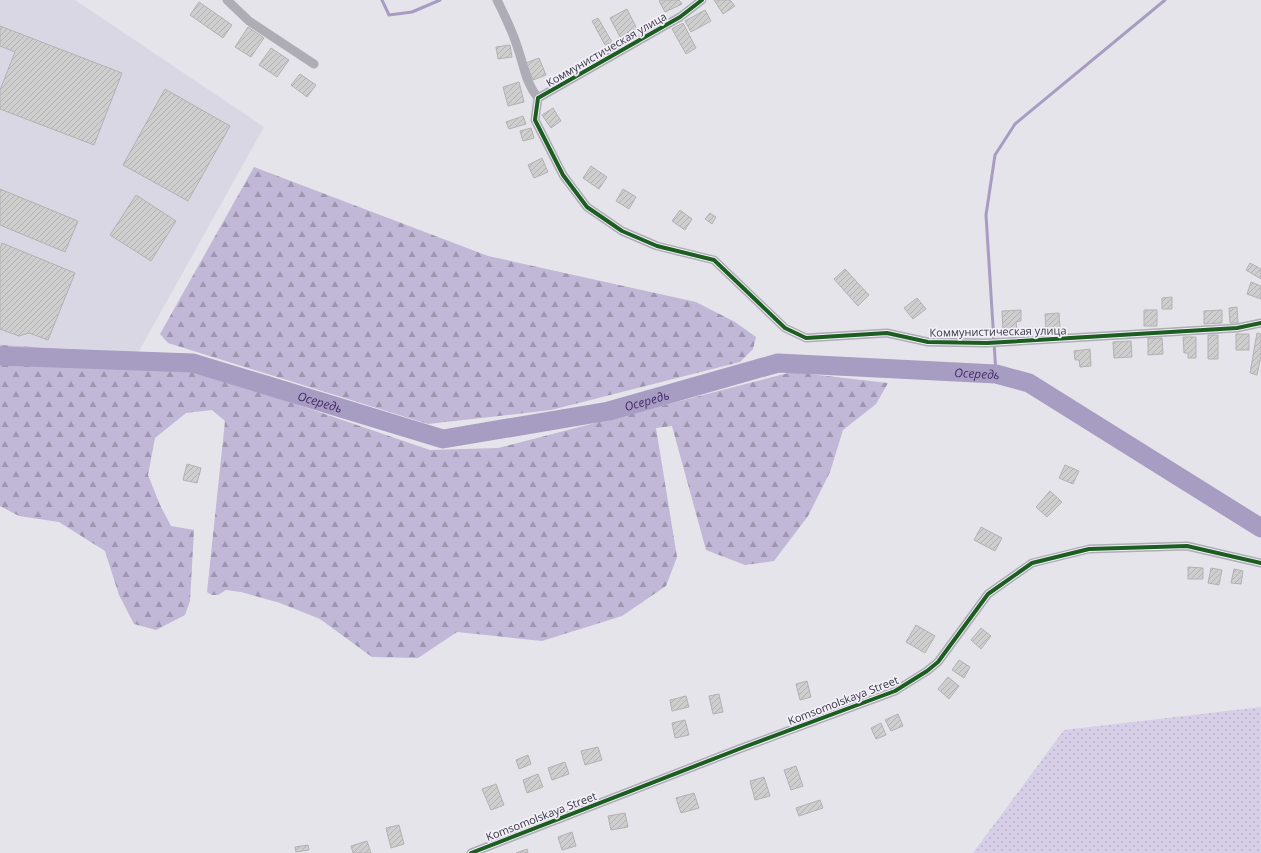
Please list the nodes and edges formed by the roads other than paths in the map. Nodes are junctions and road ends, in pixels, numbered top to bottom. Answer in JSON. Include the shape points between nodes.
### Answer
{"nodes":[{"id":1,"x":227,"y":0,"type":"edge"},
{"id":2,"x":497,"y":0,"type":"edge"},
{"id":3,"x":702,"y":0,"type":"edge"},
{"id":4,"x":314,"y":64,"type":"dead end"},
{"id":5,"x":538,"y":98,"type":"junction"},
{"id":6,"x":1261,"y":324,"type":"edge"},
{"id":7,"x":1261,"y":563,"type":"edge"},
{"id":8,"x":471,"y":853,"type":"edge"}],
"edges":[{"from":1,"to":4,"type":"street","via":[[250,21]]},
{"from":2,"to":5,"type":"street","via":[[505,13],[529,86]]},
{"from":3,"to":5,"type":"street","name":"Коммунистическая улица","via":[[680,17]]},
{"from":5,"to":6,"type":"street","name":"Коммунистическая улица","via":[[535,120],[563,175],[586,207],[622,231],[657,246],[714,260],[785,328],[806,338],[887,334],[928,342],[1006,342],[1237,328]]},
{"from":7,"to":8,"type":"street","name":"Komsomolskaya Street","via":[[1187,546],[1088,549],[1032,563],[988,594],[938,662],[895,691]]}]}
